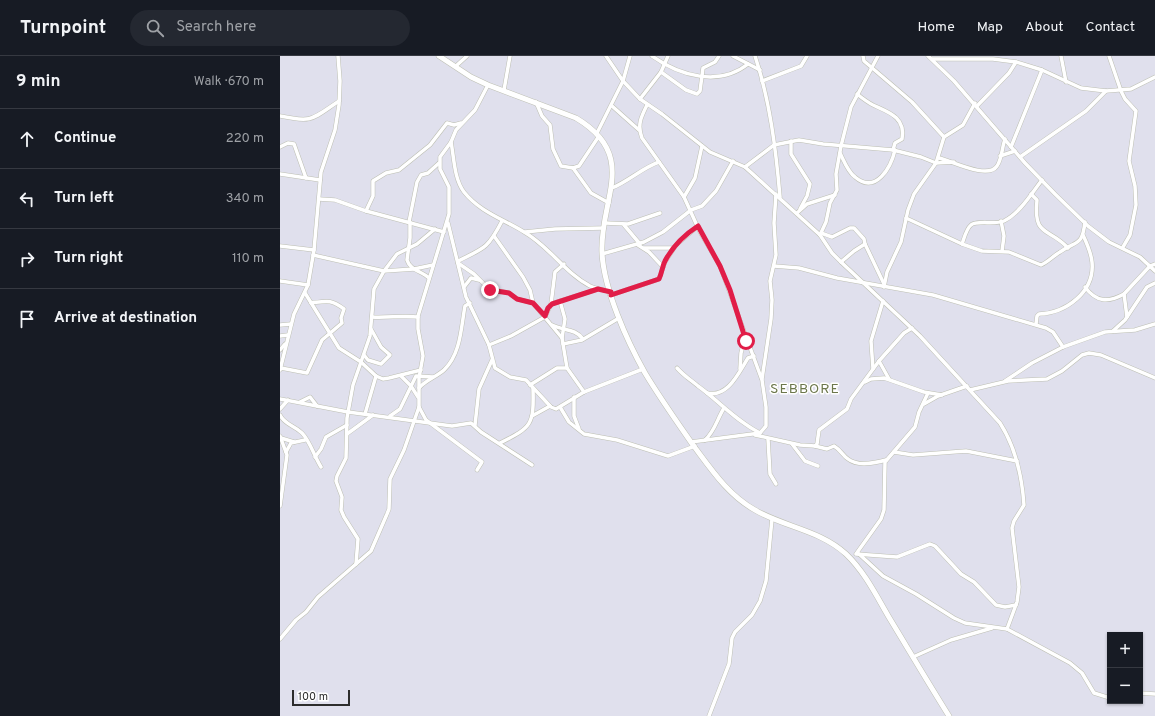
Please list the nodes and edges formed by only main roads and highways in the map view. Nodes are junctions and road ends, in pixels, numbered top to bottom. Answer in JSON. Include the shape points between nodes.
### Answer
{"nodes":[{"id":1,"x":438,"y":56,"type":"edge"},
{"id":2,"x":949,"y":716,"type":"edge"}],
"edges":[{"from":1,"to":2,"type":"main road","via":[[488,85],[576,118],[598,135],[611,163],[612,188],[602,254],[619,318],[643,369],[717,478],[735,496],[772,519],[824,538],[851,560],[875,594]]}]}
